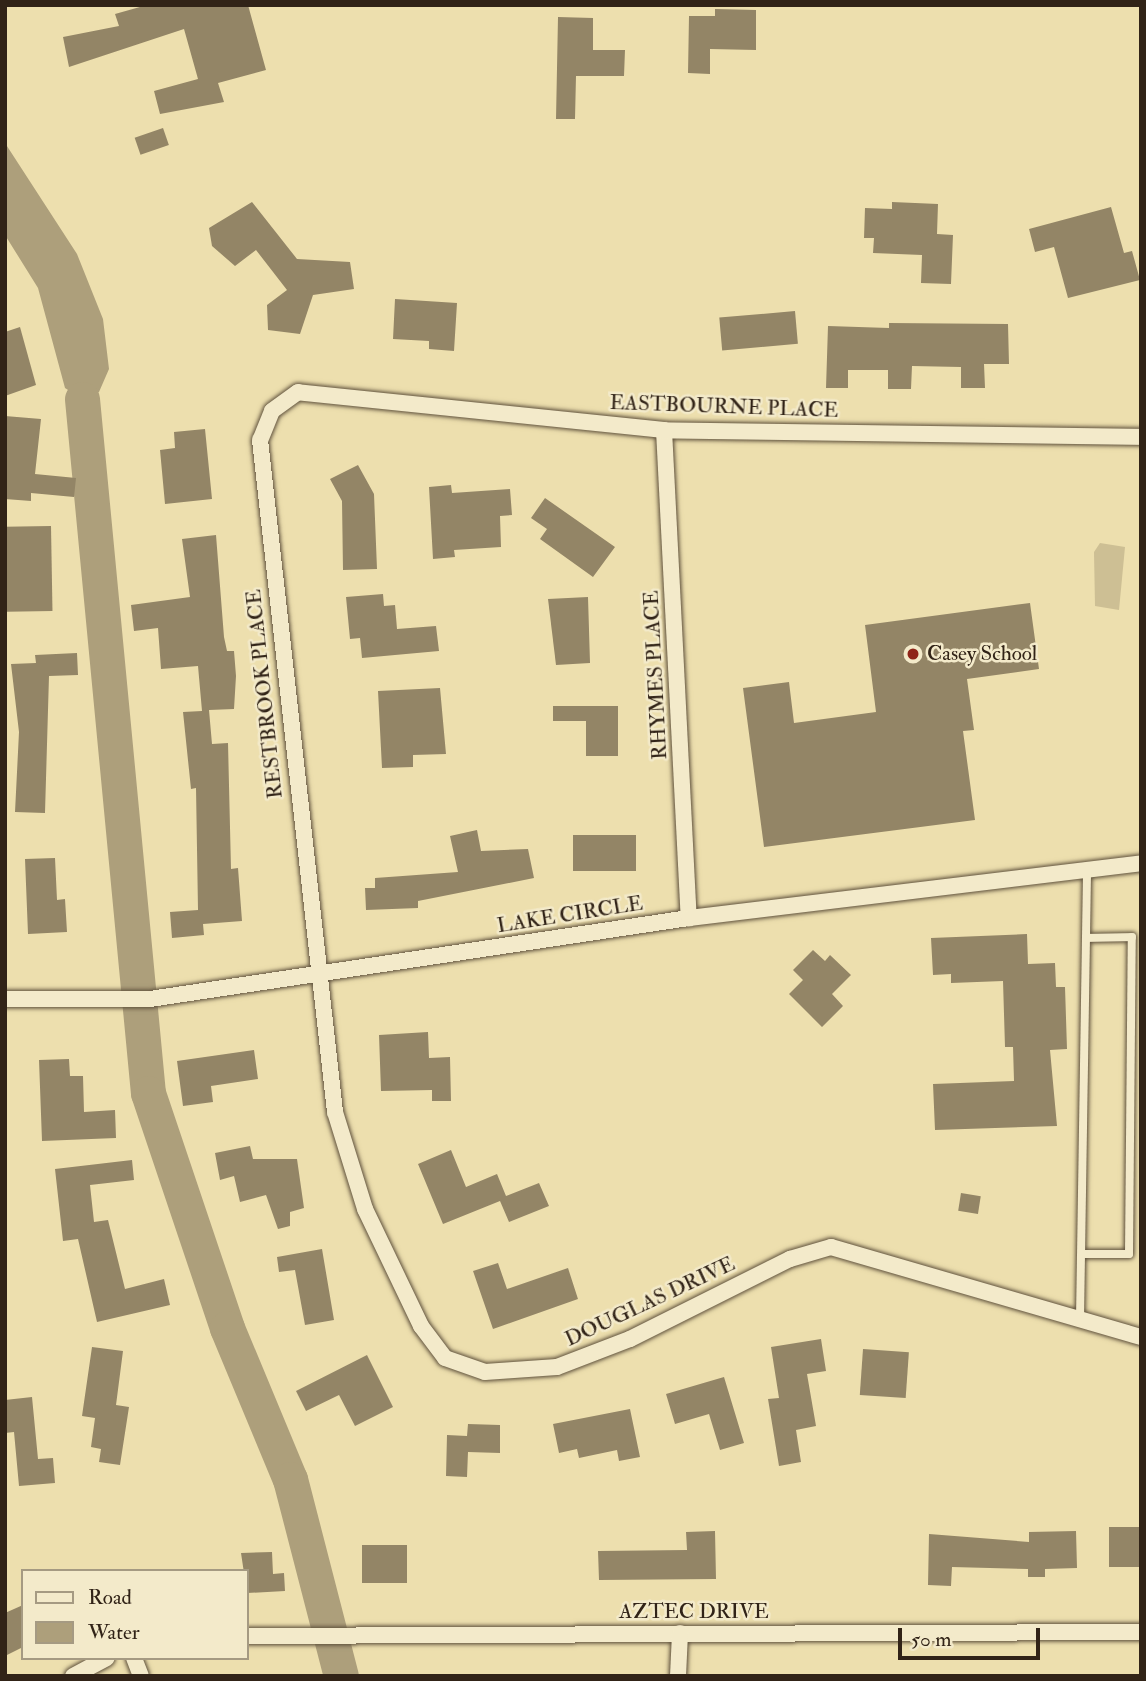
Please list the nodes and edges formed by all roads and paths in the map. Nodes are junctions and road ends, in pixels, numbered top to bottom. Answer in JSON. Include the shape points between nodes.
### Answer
{"nodes":[{"id":1,"x":272,"y":411,"type":"joint"},
{"id":2,"x":664,"y":430,"type":"junction"},
{"id":3,"x":1141,"y":438,"type":"edge"},
{"id":4,"x":1141,"y":863,"type":"edge"},
{"id":5,"x":1087,"y":873,"type":"junction"},
{"id":6,"x":689,"y":918,"type":"junction"},
{"id":7,"x":1087,"y":938,"type":"junction"},
{"id":8,"x":316,"y":975,"type":"junction"},
{"id":9,"x":5,"y":999,"type":"edge"},
{"id":10,"x":1083,"y":1254,"type":"junction"},
{"id":11,"x":1080,"y":1319,"type":"junction"},
{"id":12,"x":1141,"y":1337,"type":"edge"},
{"id":13,"x":1141,"y":1632,"type":"edge"},
{"id":14,"x":680,"y":1633,"type":"junction"},
{"id":15,"x":248,"y":1636,"type":"edge"},
{"id":16,"x":103,"y":1660,"type":"edge"},
{"id":17,"x":73,"y":1676,"type":"edge"},
{"id":18,"x":678,"y":1676,"type":"edge"}],
"edges":[{"from":1,"to":2,"type":"street","name":"EASTBOURNE PLACE","via":[[298,392]]},
{"from":1,"to":8,"type":"street","name":"RESTBROOK PLACE","via":[[260,440]]},
{"from":2,"to":3,"type":"street","name":"EASTBOURNE PLACE"},
{"from":2,"to":6,"type":"street","name":"RHYMES PLACE"},
{"from":4,"to":5,"type":"street","name":"LAKE CIRCLE"},
{"from":5,"to":6,"type":"street","name":"LAKE CIRCLE"},
{"from":5,"to":7,"type":"lane"},
{"from":6,"to":8,"type":"street","name":"LAKE CIRCLE"},
{"from":7,"to":10,"type":"lane"},
{"from":7,"to":10,"type":"lane","via":[[1132,937],[1129,1254]]},
{"from":8,"to":9,"type":"street","name":"LAKE CIRCLE","via":[[150,999]]},
{"from":8,"to":11,"type":"street","name":"DOUGLAS DRIVE","via":[[335,1112],[365,1209],[421,1326],[445,1358],[485,1372],[556,1367],[630,1339],[790,1259],[831,1247]]},
{"from":10,"to":11,"type":"lane"},
{"from":11,"to":12,"type":"street","name":"DOUGLAS DRIVE"},
{"from":13,"to":14,"type":"street","name":"AZTEC DRIVE"},
{"from":14,"to":15,"type":"street","name":"AZTEC DRIVE"},
{"from":14,"to":18,"type":"street"},
{"from":16,"to":17,"type":"street"}]}
